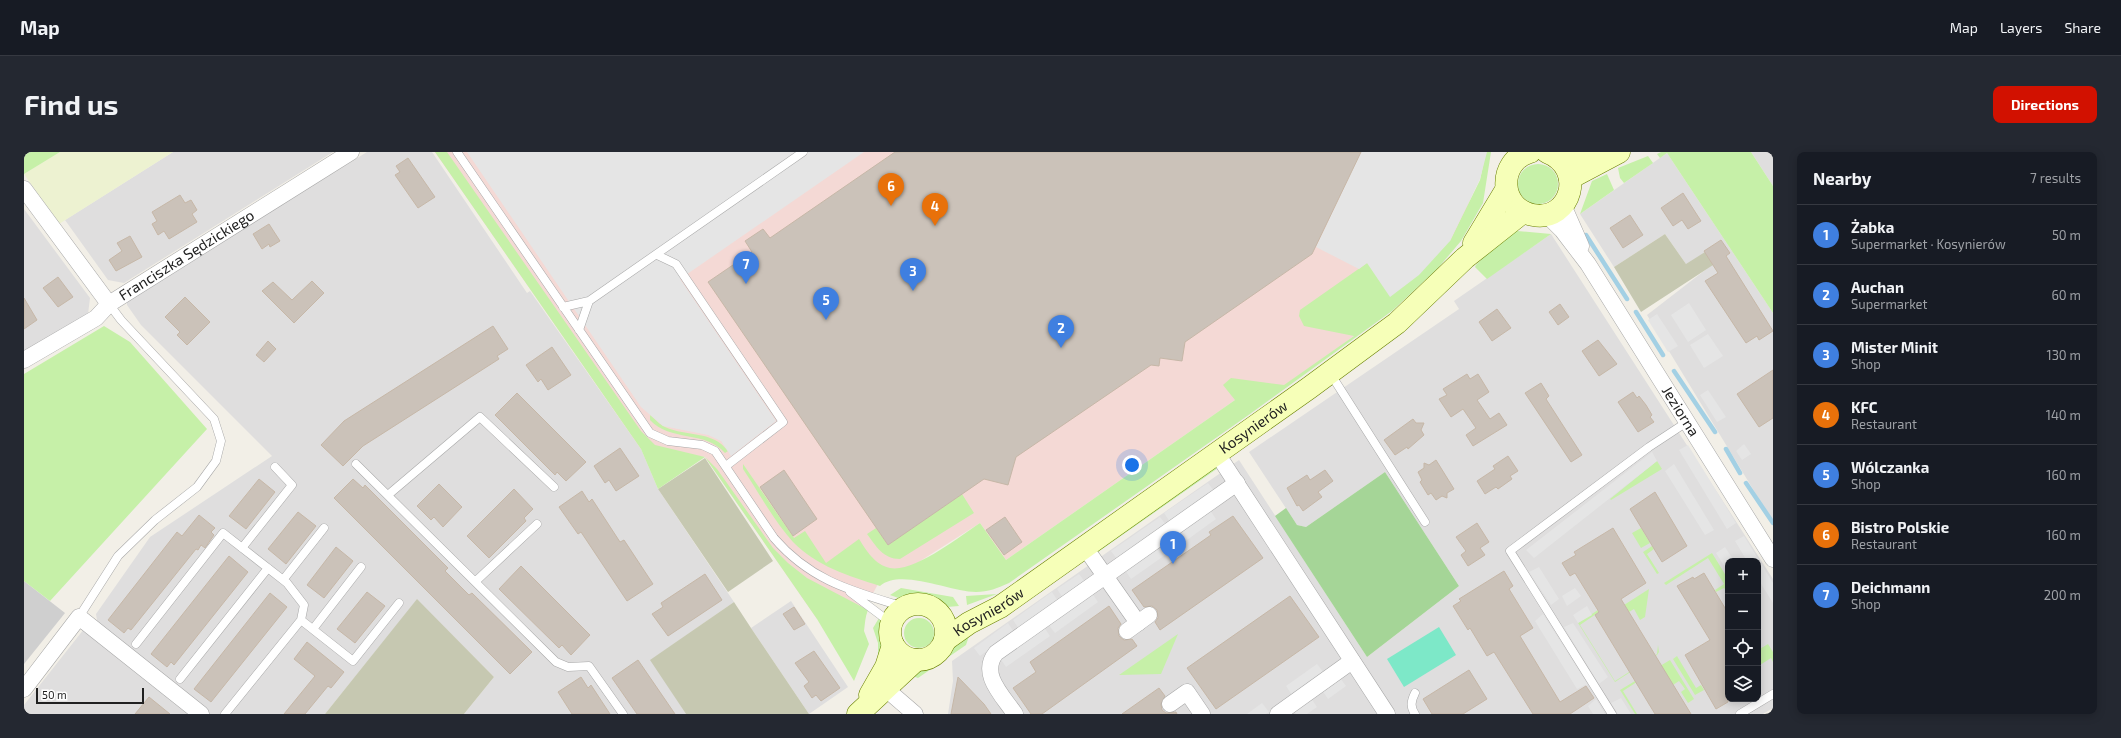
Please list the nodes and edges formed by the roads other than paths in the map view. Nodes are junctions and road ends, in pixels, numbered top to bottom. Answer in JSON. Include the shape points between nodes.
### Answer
{"nodes":[{"id":1,"x":351,"y":152,"type":"edge"},
{"id":2,"x":457,"y":152,"type":"edge"},
{"id":3,"x":803,"y":152,"type":"edge"},
{"id":4,"x":1530,"y":152,"type":"edge"},
{"id":5,"x":1595,"y":152,"type":"edge"},
{"id":6,"x":1619,"y":152,"type":"edge"},
{"id":7,"x":1551,"y":154,"type":"edge"},
{"id":8,"x":1507,"y":159,"type":"edge"},
{"id":9,"x":1570,"y":178,"type":"junction"},
{"id":10,"x":24,"y":189,"type":"edge"},
{"id":11,"x":1506,"y":190,"type":"junction"},
{"id":12,"x":1555,"y":210,"type":"junction"},
{"id":13,"x":1522,"y":212,"type":"junction"},
{"id":14,"x":657,"y":255,"type":"junction"},
{"id":15,"x":1465,"y":258,"type":"junction"},
{"id":16,"x":589,"y":301,"type":"junction"},
{"id":17,"x":109,"y":304,"type":"junction"},
{"id":18,"x":563,"y":307,"type":"junction"},
{"id":19,"x":579,"y":330,"type":"junction"},
{"id":20,"x":24,"y":360,"type":"edge"},
{"id":21,"x":1330,"y":373,"type":"junction"},
{"id":22,"x":1687,"y":422,"type":"junction"},
{"id":23,"x":1216,"y":452,"type":"junction"},
{"id":24,"x":356,"y":464,"type":"dead end"},
{"id":25,"x":726,"y":466,"type":"junction"},
{"id":26,"x":275,"y":467,"type":"dead end"},
{"id":27,"x":1236,"y":483,"type":"junction"},
{"id":28,"x":554,"y":487,"type":"dead end"},
{"id":29,"x":388,"y":495,"type":"junction"},
{"id":30,"x":1424,"y":522,"type":"dead end"},
{"id":31,"x":536,"y":524,"type":"dead end"},
{"id":32,"x":324,"y":528,"type":"dead end"},
{"id":33,"x":1768,"y":540,"type":"edge"},
{"id":34,"x":1084,"y":546,"type":"junction"},
{"id":35,"x":242,"y":548,"type":"junction"},
{"id":36,"x":1773,"y":559,"type":"edge"},
{"id":37,"x":361,"y":567,"type":"dead end"},
{"id":38,"x":268,"y":568,"type":"junction"},
{"id":39,"x":1105,"y":576,"type":"junction"},
{"id":40,"x":283,"y":580,"type":"junction"},
{"id":41,"x":476,"y":581,"type":"junction"},
{"id":42,"x":1032,"y":583,"type":"junction"},
{"id":43,"x":845,"y":588,"type":"junction"},
{"id":44,"x":399,"y":603,"type":"dead end"},
{"id":45,"x":938,"y":612,"type":"junction"},
{"id":46,"x":898,"y":615,"type":"junction"},
{"id":47,"x":79,"y":617,"type":"junction"},
{"id":48,"x":302,"y":620,"type":"junction"},
{"id":49,"x":1138,"y":623,"type":"dead end"},
{"id":50,"x":313,"y":629,"type":"junction"},
{"id":51,"x":945,"y":640,"type":"junction"},
{"id":52,"x":136,"y":644,"type":"dead end"},
{"id":53,"x":893,"y":646,"type":"junction"},
{"id":54,"x":916,"y":660,"type":"junction"},
{"id":55,"x":1352,"y":661,"type":"junction"},
{"id":56,"x":180,"y":679,"type":"dead end"},
{"id":57,"x":24,"y":689,"type":"edge"},
{"id":58,"x":886,"y":689,"type":"junction"},
{"id":59,"x":1415,"y":693,"type":"dead end"},
{"id":60,"x":1773,"y":694,"type":"edge"},
{"id":61,"x":1170,"y":704,"type":"dead end"},
{"id":62,"x":201,"y":714,"type":"edge"},
{"id":63,"x":225,"y":714,"type":"edge"},
{"id":64,"x":623,"y":714,"type":"edge"},
{"id":65,"x":858,"y":714,"type":"edge"},
{"id":66,"x":915,"y":714,"type":"edge"},
{"id":67,"x":1015,"y":714,"type":"edge"},
{"id":68,"x":1202,"y":714,"type":"edge"},
{"id":69,"x":1278,"y":714,"type":"edge"},
{"id":70,"x":1387,"y":714,"type":"edge"},
{"id":71,"x":1415,"y":714,"type":"edge"},
{"id":72,"x":1612,"y":714,"type":"edge"},
{"id":73,"x":1740,"y":714,"type":"edge"}],
"edges":[{"from":1,"to":17,"type":"street","name":"Franciszka Sędzickiego"},
{"from":2,"to":18,"type":"lane"},
{"from":3,"to":14,"type":"lane"},
{"from":4,"to":8,"type":"main road","via":[[1517,159]]},
{"from":5,"to":7,"type":"main road"},
{"from":6,"to":9,"type":"main road"},
{"from":7,"to":9,"type":"main road","via":[[1566,165]]},
{"from":8,"to":11,"type":"main road"},
{"from":9,"to":12,"type":"main road","via":[[1568,197]]},
{"from":10,"to":17,"type":"street"},
{"from":11,"to":13,"type":"main road","via":[[1515,206]]},
{"from":11,"to":15,"type":"main road","name":"Kosynierów"},
{"from":12,"to":13,"type":"main road","via":[[1534,216]]},
{"from":12,"to":22,"type":"street","name":"Jeziorna"},
{"from":13,"to":15,"type":"main road","name":"Kosynierów"},
{"from":14,"to":16,"type":"lane"},
{"from":14,"to":25,"type":"lane","via":[[680,268],[782,422]]},
{"from":15,"to":21,"type":"main road","name":"Kosynierów","via":[[1397,323]]},
{"from":16,"to":18,"type":"lane"},
{"from":16,"to":19,"type":"lane"},
{"from":17,"to":20,"type":"street","name":"Franciszka Sędzickiego","via":[[96,318]]},
{"from":17,"to":47,"type":"lane","via":[[214,419],[221,441],[216,461],[197,487],[154,520],[118,556]]},
{"from":18,"to":19,"type":"lane"},
{"from":19,"to":25,"type":"lane","via":[[650,433],[668,441],[702,445],[714,451]]},
{"from":21,"to":23,"type":"main road","name":"Kosynierów"},
{"from":21,"to":30,"type":"lane"},
{"from":22,"to":33,"type":"street","name":"Jeziorna"},
{"from":22,"to":72,"type":"lane","via":[[1649,447],[1510,551]]},
{"from":23,"to":27,"type":"street"},
{"from":23,"to":34,"type":"main road","name":"Kosynierów"},
{"from":24,"to":29,"type":"lane"},
{"from":25,"to":43,"type":"lane","via":[[774,538],[786,551],[807,569]]},
{"from":26,"to":35,"type":"lane","via":[[292,485]]},
{"from":27,"to":39,"type":"street"},
{"from":27,"to":55,"type":"street"},
{"from":28,"to":29,"type":"lane","via":[[480,417]]},
{"from":29,"to":41,"type":"lane"},
{"from":31,"to":41,"type":"lane"},
{"from":32,"to":40,"type":"lane"},
{"from":33,"to":36,"type":"street","name":"Jeziorna"},
{"from":34,"to":39,"type":"street"},
{"from":34,"to":42,"type":"main road","name":"Kosynierów"},
{"from":35,"to":38,"type":"lane"},
{"from":35,"to":52,"type":"lane","via":[[223,533]]},
{"from":37,"to":50,"type":"lane"},
{"from":38,"to":40,"type":"lane"},
{"from":38,"to":56,"type":"lane"},
{"from":39,"to":49,"type":"street"},
{"from":39,"to":67,"type":"street","via":[[991,659],[989,666],[993,683]]},
{"from":40,"to":48,"type":"lane","via":[[304,605]]},
{"from":41,"to":64,"type":"lane","via":[[556,662],[568,667],[589,666]]},
{"from":42,"to":45,"type":"main road","name":"Kosynierów","via":[[965,609]]},
{"from":42,"to":51,"type":"main road","name":"Kosynierów","via":[[1000,607],[969,623]]},
{"from":43,"to":46,"type":"lane"},
{"from":43,"to":46,"type":"lane"},
{"from":44,"to":50,"type":"lane","via":[[353,661]]},
{"from":45,"to":46,"type":"main road","via":[[922,604],[913,604]]},
{"from":45,"to":51,"type":"main road","via":[[945,625]]},
{"from":46,"to":53,"type":"main road","via":[[890,631]]},
{"from":47,"to":57,"type":"street"},
{"from":47,"to":62,"type":"street"},
{"from":48,"to":50,"type":"lane"},
{"from":48,"to":63,"type":"lane"},
{"from":51,"to":54,"type":"main road","via":[[934,655]]},
{"from":53,"to":54,"type":"main road","via":[[903,655]]},
{"from":53,"to":65,"type":"main road","via":[[886,667]]},
{"from":54,"to":58,"type":"main road"},
{"from":55,"to":69,"type":"street"},
{"from":55,"to":70,"type":"street"},
{"from":58,"to":65,"type":"main road"},
{"from":58,"to":66,"type":"street"},
{"from":59,"to":71,"type":"lane","via":[[1411,703]]},
{"from":60,"to":73,"type":"lane"},
{"from":61,"to":68,"type":"street","via":[[1187,692]]}]}
